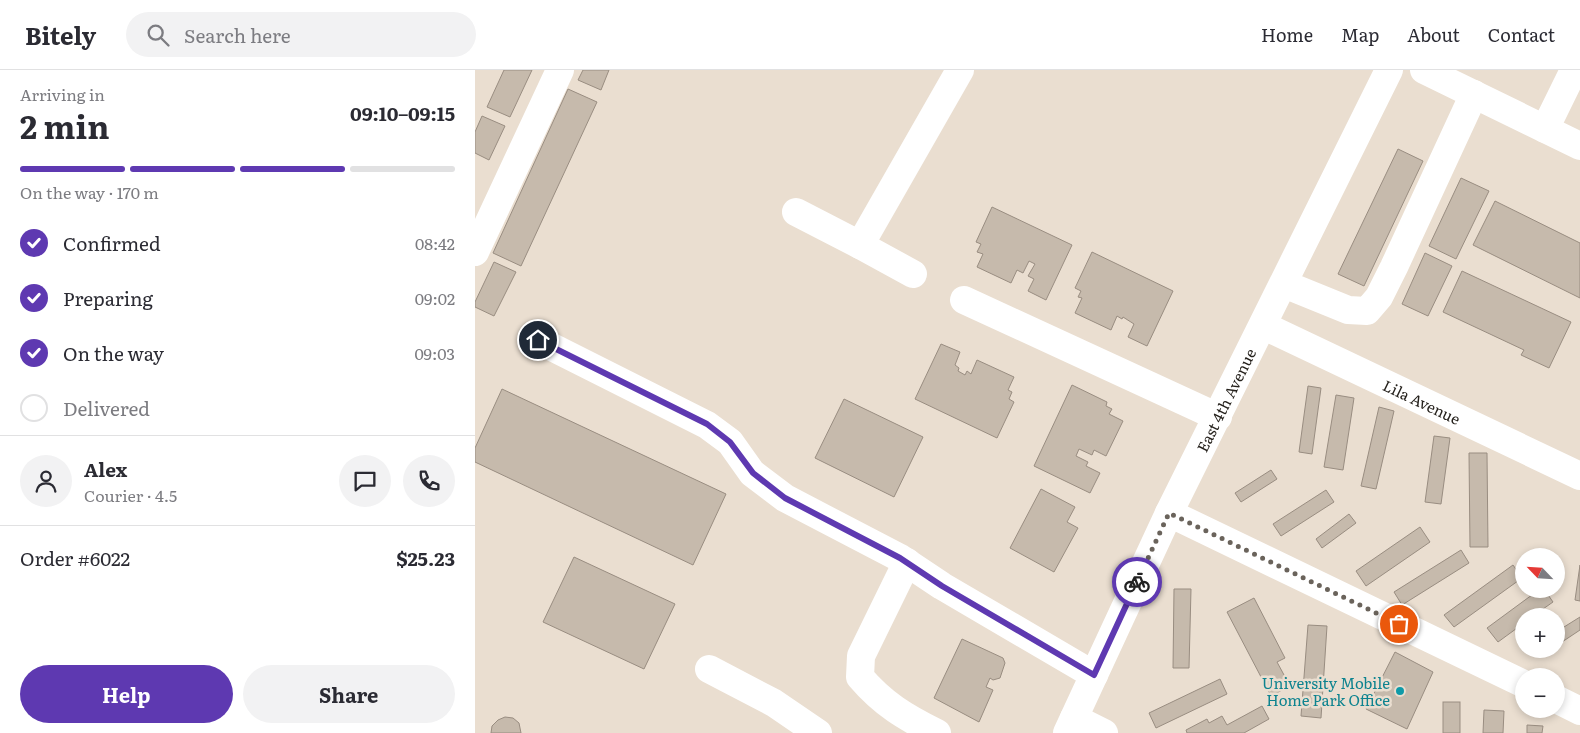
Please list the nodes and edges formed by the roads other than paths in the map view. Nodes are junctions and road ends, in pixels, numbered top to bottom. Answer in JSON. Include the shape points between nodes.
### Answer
{"nodes":[{"id":1,"x":560,"y":70,"type":"edge"},
{"id":2,"x":960,"y":70,"type":"edge"},
{"id":3,"x":1389,"y":70,"type":"edge"},
{"id":4,"x":1424,"y":70,"type":"edge"},
{"id":5,"x":1574,"y":70,"type":"edge"},
{"id":6,"x":1474,"y":94,"type":"junction"},
{"id":7,"x":1545,"y":129,"type":"junction"},
{"id":8,"x":1580,"y":146,"type":"edge"},
{"id":9,"x":796,"y":212,"type":"dead end"},
{"id":10,"x":860,"y":245,"type":"junction"},
{"id":11,"x":475,"y":252,"type":"edge"},
{"id":12,"x":913,"y":274,"type":"dead end"},
{"id":13,"x":1284,"y":284,"type":"junction"},
{"id":14,"x":964,"y":300,"type":"dead end"},
{"id":15,"x":1263,"y":326,"type":"junction"},
{"id":16,"x":538,"y":340,"type":"dead end"},
{"id":17,"x":1217,"y":417,"type":"junction"},
{"id":18,"x":1580,"y":476,"type":"edge"},
{"id":19,"x":1169,"y":513,"type":"junction"},
{"id":20,"x":907,"y":562,"type":"junction"},
{"id":21,"x":709,"y":669,"type":"dead end"},
{"id":22,"x":1094,"y":675,"type":"junction"},
{"id":23,"x":1515,"y":680,"type":"edge"},
{"id":24,"x":1565,"y":704,"type":"edge"},
{"id":25,"x":1580,"y":711,"type":"edge"},
{"id":26,"x":1070,"y":726,"type":"edge"},
{"id":27,"x":818,"y":733,"type":"edge"},
{"id":28,"x":937,"y":733,"type":"edge"},
{"id":29,"x":1104,"y":733,"type":"edge"}],
"edges":[{"from":1,"to":11,"type":"street"},
{"from":2,"to":10,"type":"street"},
{"from":3,"to":13,"type":"street","name":"East 4th Avenue"},
{"from":4,"to":6,"type":"street"},
{"from":5,"to":7,"type":"street"},
{"from":6,"to":7,"type":"street"},
{"from":6,"to":13,"type":"street","via":[[1394,267],[1379,297],[1367,311],[1348,310]]},
{"from":7,"to":8,"type":"street"},
{"from":9,"to":10,"type":"street"},
{"from":10,"to":12,"type":"street"},
{"from":13,"to":15,"type":"street","name":"East 4th Avenue"},
{"from":14,"to":17,"type":"street"},
{"from":15,"to":17,"type":"street","name":"East 4th Avenue"},
{"from":15,"to":18,"type":"street","name":"Lila Avenue"},
{"from":16,"to":20,"type":"street","via":[[707,424],[730,442],[753,473],[785,498]]},
{"from":17,"to":19,"type":"street","name":"East 4th Avenue"},
{"from":19,"to":22,"type":"street","name":"East 4th Avenue"},
{"from":19,"to":23,"type":"street"},
{"from":20,"to":22,"type":"street"},
{"from":20,"to":28,"type":"street","via":[[861,656],[860,677],[877,697],[905,717]]},
{"from":21,"to":27,"type":"street","via":[[774,703]]},
{"from":22,"to":26,"type":"street","name":"East 4th Avenue"},
{"from":24,"to":25,"type":"street"},
{"from":26,"to":29,"type":"street"}]}
